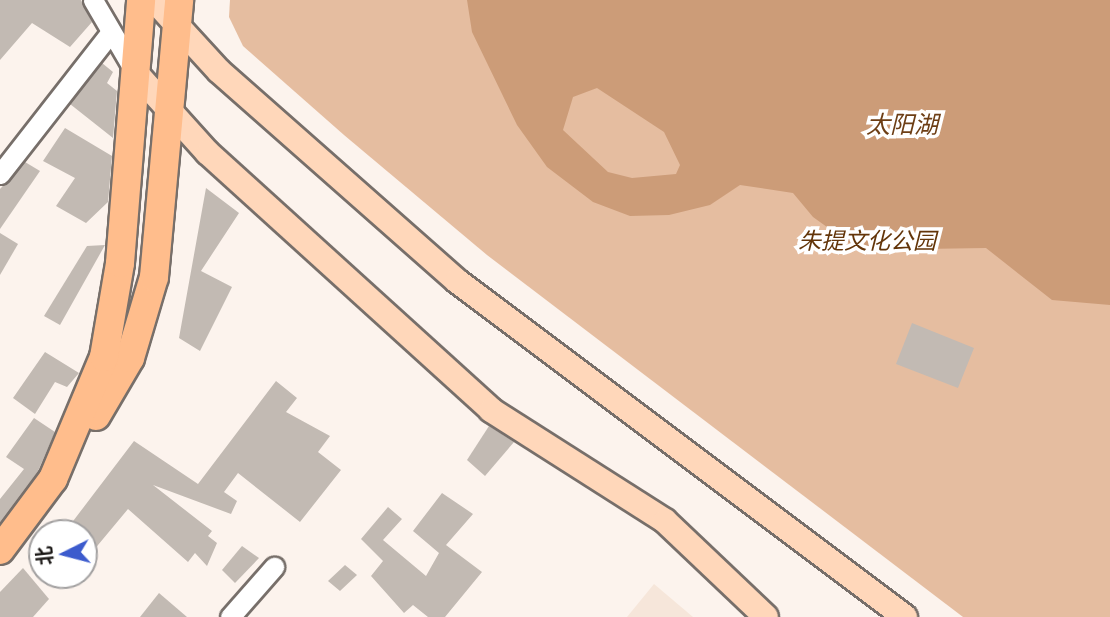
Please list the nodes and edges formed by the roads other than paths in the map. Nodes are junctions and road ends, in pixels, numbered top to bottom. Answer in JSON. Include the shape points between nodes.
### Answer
{"nodes":[{"id":1,"x":93,"y":0,"type":"edge"},
{"id":2,"x":141,"y":0,"type":"edge"},
{"id":3,"x":154,"y":0,"type":"edge"},
{"id":4,"x":178,"y":12,"type":"edge"},
{"id":5,"x":110,"y":33,"type":"junction"},
{"id":6,"x":135,"y":72,"type":"junction"},
{"id":7,"x":170,"y":110,"type":"junction"},
{"id":8,"x":0,"y":174,"type":"edge"},
{"id":9,"x":53,"y":479,"type":"junction"},
{"id":10,"x":0,"y":550,"type":"edge"},
{"id":11,"x":274,"y":567,"type":"dead end"},
{"id":12,"x":230,"y":617,"type":"edge"},
{"id":13,"x":766,"y":617,"type":"edge"},
{"id":14,"x":905,"y":617,"type":"edge"}],
"edges":[{"from":1,"to":5,"type":"street"},
{"from":2,"to":6,"type":"highway"},
{"from":3,"to":4,"type":"main road"},
{"from":4,"to":7,"type":"highway"},
{"from":4,"to":14,"type":"main road","via":[[219,71],[457,281]]},
{"from":5,"to":6,"type":"street"},
{"from":5,"to":8,"type":"street"},
{"from":6,"to":7,"type":"main road"},
{"from":6,"to":9,"type":"highway","via":[[112,322],[88,408]]},
{"from":7,"to":9,"type":"highway","via":[[160,242],[140,334],[113,391]]},
{"from":7,"to":13,"type":"main road","via":[[208,153],[491,410],[665,521]]},
{"from":9,"to":10,"type":"highway"},
{"from":11,"to":12,"type":"street"}]}
